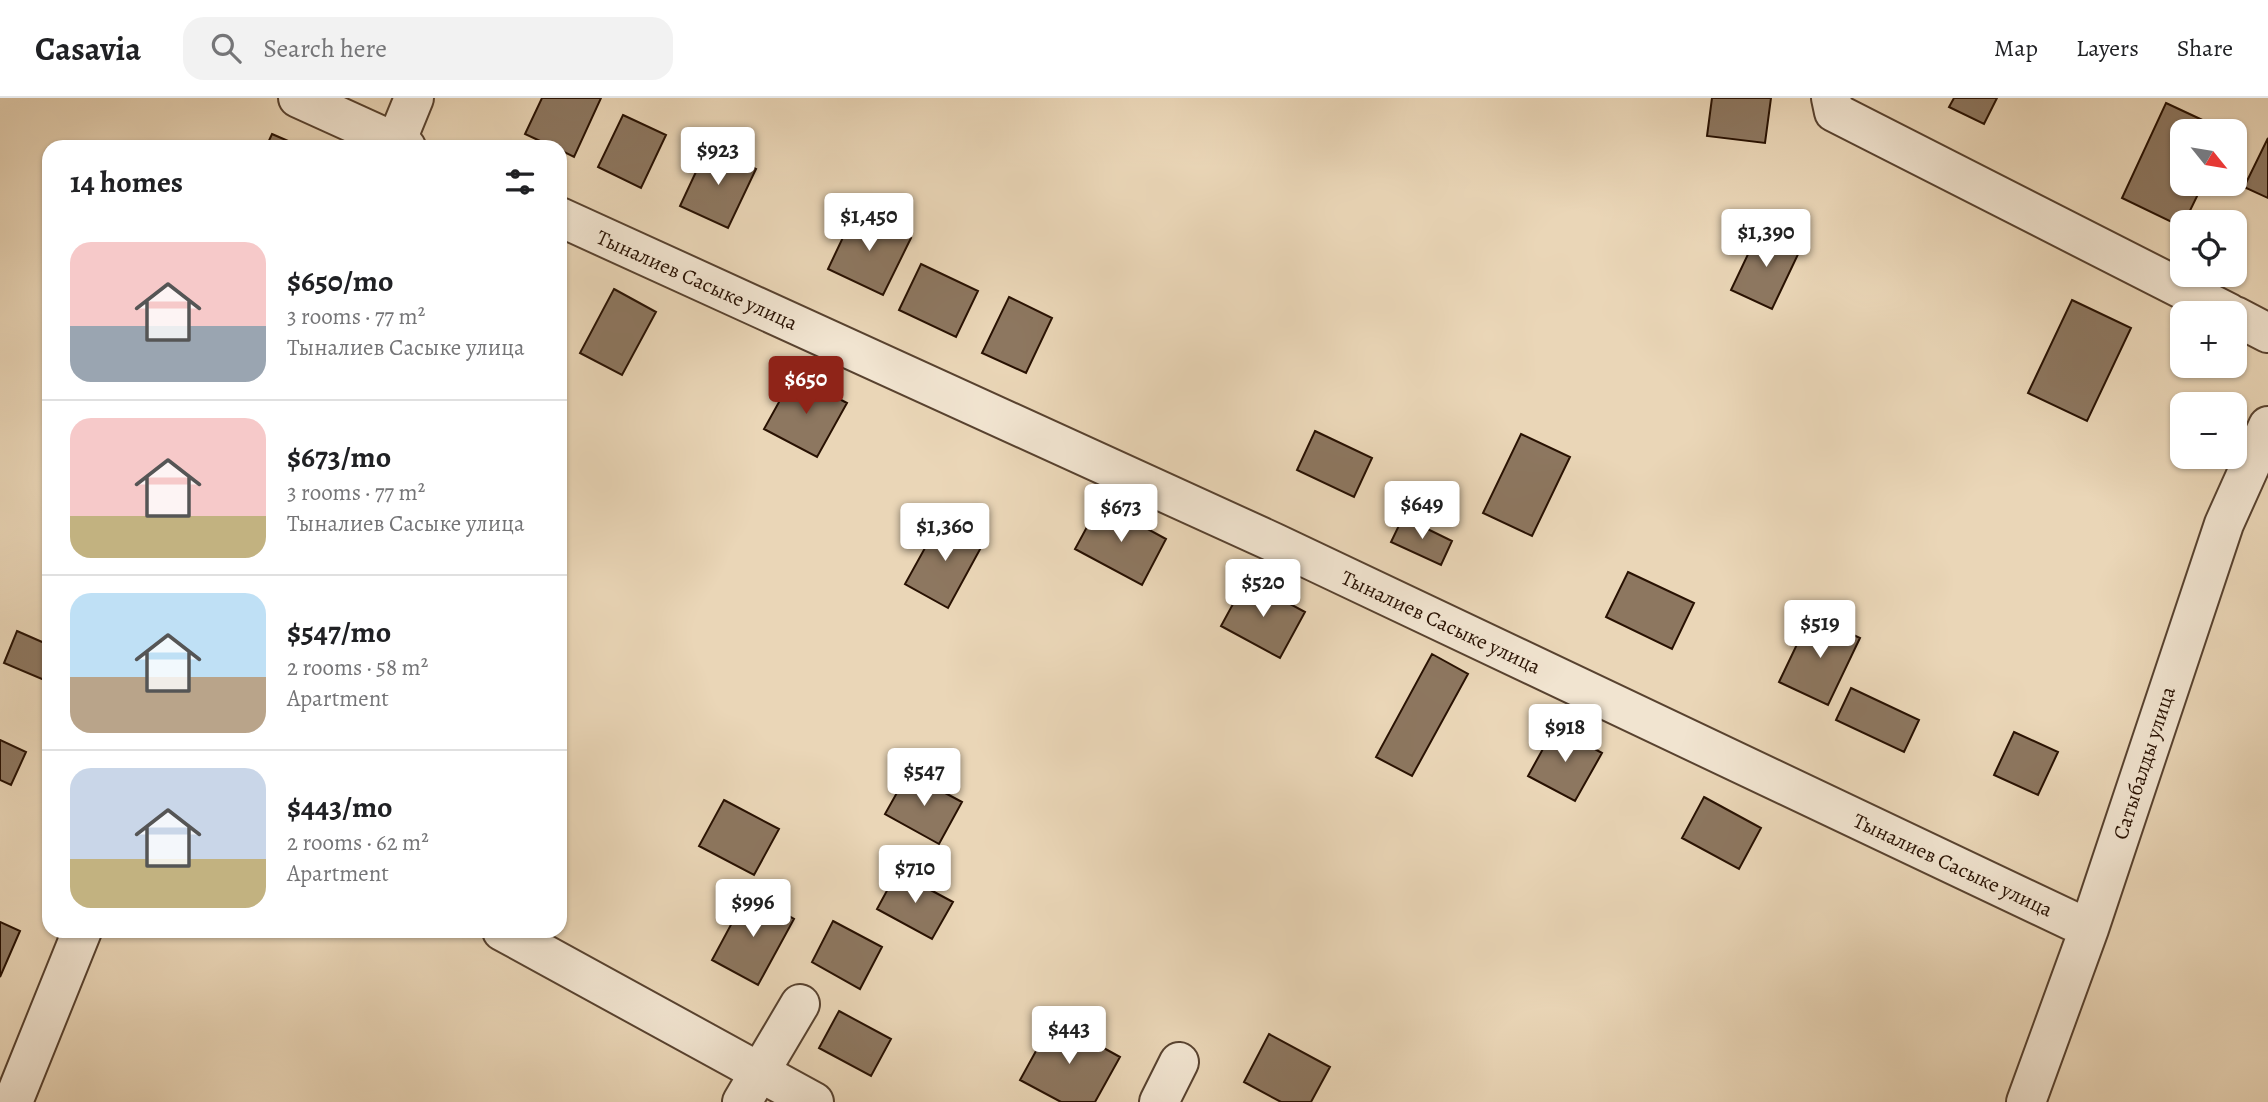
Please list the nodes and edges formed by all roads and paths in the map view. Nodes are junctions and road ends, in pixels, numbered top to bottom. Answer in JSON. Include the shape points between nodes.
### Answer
{"nodes":[{"id":1,"x":299,"y":98,"type":"edge"},
{"id":2,"x":414,"y":98,"type":"edge"},
{"id":3,"x":1831,"y":98,"type":"edge"},
{"id":4,"x":387,"y":140,"type":"edge"},
{"id":5,"x":400,"y":140,"type":"edge"},
{"id":6,"x":567,"y":220,"type":"edge"},
{"id":7,"x":2205,"y":301,"type":"edge"},
{"id":8,"x":2247,"y":322,"type":"edge"},
{"id":9,"x":2268,"y":333,"type":"edge"},
{"id":10,"x":2268,"y":426,"type":"edge"},
{"id":11,"x":2089,"y":929,"type":"junction"},
{"id":12,"x":79,"y":938,"type":"edge"},
{"id":13,"x":513,"y":938,"type":"edge"},
{"id":14,"x":800,"y":1004,"type":"dead end"},
{"id":15,"x":1179,"y":1062,"type":"dead end"},
{"id":16,"x":750,"y":1087,"type":"edge"},
{"id":17,"x":13,"y":1102,"type":"edge"},
{"id":18,"x":814,"y":1102,"type":"edge"},
{"id":19,"x":1159,"y":1102,"type":"edge"},
{"id":20,"x":2026,"y":1102,"type":"edge"}],
"edges":[{"from":1,"to":4,"type":"street"},
{"from":2,"to":5,"type":"street"},
{"from":3,"to":7,"type":"street","via":[[1834,112]]},
{"from":6,"to":11,"type":"street","name":"Тыналиев Сасыке улица","via":[[1275,543]]},
{"from":8,"to":9,"type":"street"},
{"from":10,"to":11,"type":"street","name":"Сатыбалды улица","via":[[2224,524]]},
{"from":11,"to":20,"type":"street","name":"Сатыбалды улица"},
{"from":12,"to":17,"type":"street"},
{"from":13,"to":16,"type":"street"},
{"from":14,"to":16,"type":"street"},
{"from":15,"to":19,"type":"street"},
{"from":16,"to":18,"type":"street"}]}
